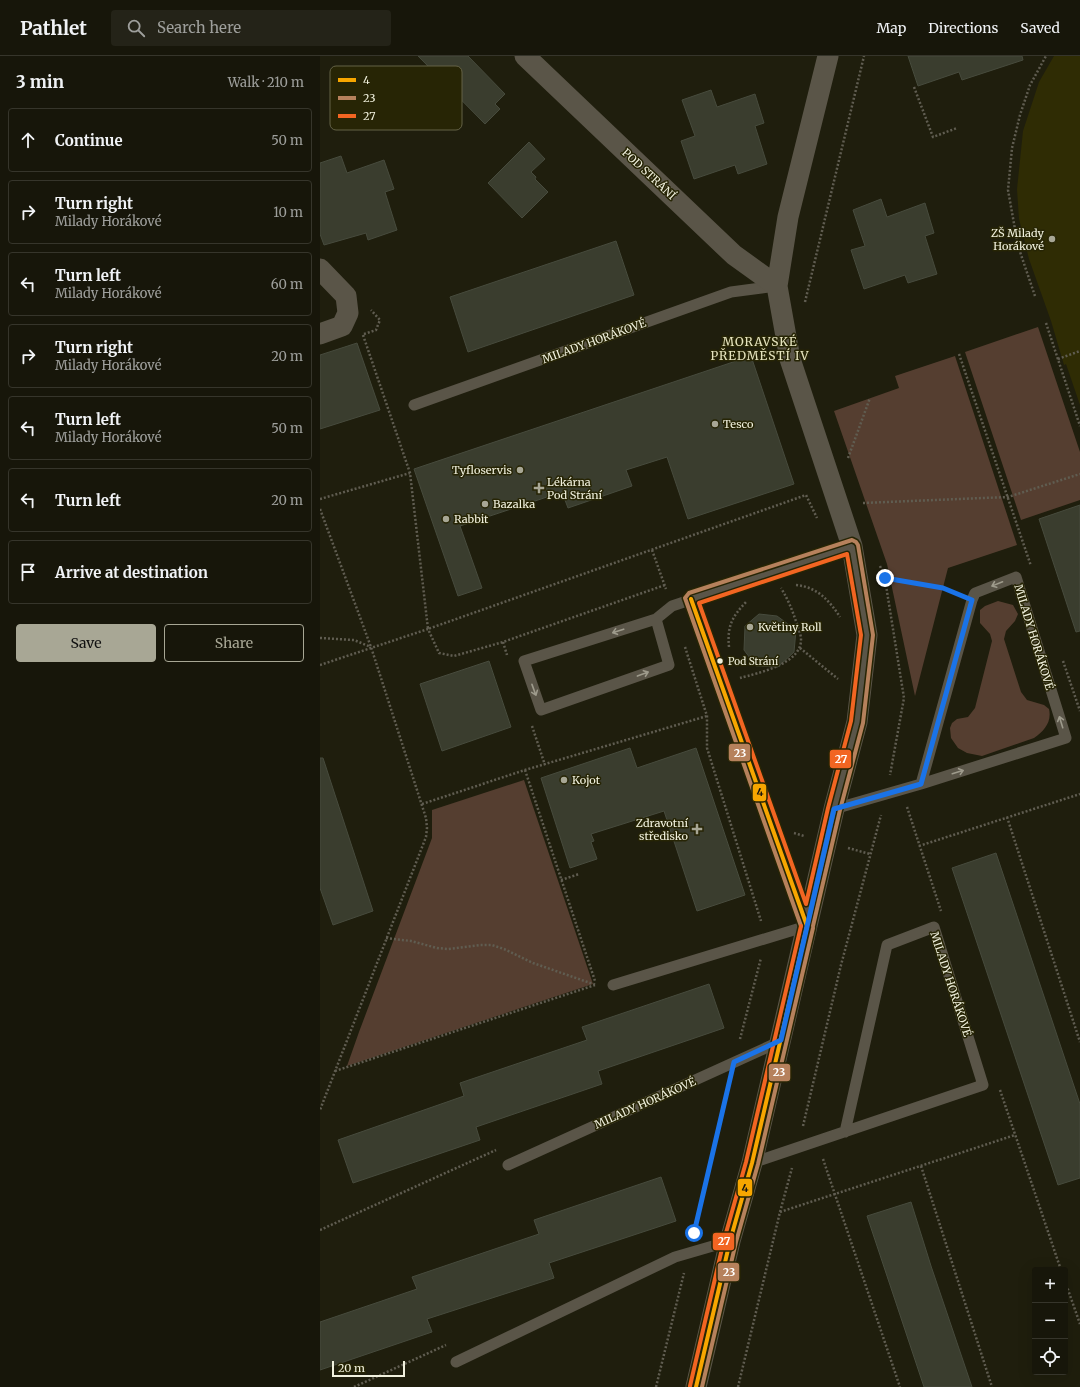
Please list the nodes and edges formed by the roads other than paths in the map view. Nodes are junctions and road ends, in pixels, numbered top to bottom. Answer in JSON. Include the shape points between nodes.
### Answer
{"nodes":[{"id":1,"x":525,"y":56,"type":"edge"},
{"id":2,"x":828,"y":56,"type":"edge"},
{"id":3,"x":320,"y":269,"type":"edge"},
{"id":4,"x":777,"y":286,"type":"junction"},
{"id":5,"x":320,"y":334,"type":"edge"},
{"id":6,"x":414,"y":405,"type":"dead end"},
{"id":7,"x":852,"y":546,"type":"junction"},
{"id":8,"x":691,"y":599,"type":"junction"},
{"id":9,"x":656,"y":619,"type":"junction"},
{"id":10,"x":921,"y":784,"type":"junction"},
{"id":11,"x":834,"y":809,"type":"junction"},
{"id":12,"x":807,"y":926,"type":"junction"},
{"id":13,"x":613,"y":985,"type":"dead end"},
{"id":14,"x":781,"y":1040,"type":"junction"},
{"id":15,"x":845,"y":1132,"type":"junction"},
{"id":16,"x":752,"y":1164,"type":"junction"},
{"id":17,"x":508,"y":1165,"type":"dead end"},
{"id":18,"x":730,"y":1241,"type":"junction"},
{"id":19,"x":456,"y":1362,"type":"dead end"},
{"id":20,"x":696,"y":1387,"type":"edge"}],
"edges":[{"from":1,"to":4,"type":"street","name":"POD STRÁNÍ","via":[[734,255]]},
{"from":2,"to":4,"type":"street","via":[[788,217]]},
{"from":3,"to":5,"type":"street","via":[[346,296],[348,313],[342,326]]},
{"from":4,"to":6,"type":"lane","name":"MILADY HORÁKOVÉ","via":[[731,292]]},
{"from":4,"to":7,"type":"street","via":[[790,359]]},
{"from":7,"to":8,"type":"lane"},
{"from":7,"to":11,"type":"street","via":[[867,635],[857,722]]},
{"from":8,"to":9,"type":"lane","via":[[672,606]]},
{"from":8,"to":12,"type":"lane"},
{"from":9,"to":9,"type":"lane","one_way":true,"via":[[524,661],[542,710],[669,665]]},
{"from":10,"to":10,"type":"lane","name":"MILADY HORÁKOVÉ","one_way":true,"via":[[1066,738],[1016,577],[975,593]]},
{"from":10,"to":11,"type":"lane","name":"MILADY HORÁKOVÉ"},
{"from":11,"to":12,"type":"street"},
{"from":12,"to":13,"type":"lane"},
{"from":12,"to":14,"type":"street"},
{"from":14,"to":16,"type":"street"},
{"from":14,"to":17,"type":"lane","name":"MILADY HORÁKOVÉ"},
{"from":15,"to":15,"type":"lane","name":"MILADY HORÁKOVÉ","via":[[983,1085],[934,927],[887,945]]},
{"from":15,"to":16,"type":"lane","name":"MILADY HORÁKOVÉ"},
{"from":16,"to":18,"type":"street"},
{"from":18,"to":19,"type":"lane","via":[[675,1257]]},
{"from":18,"to":20,"type":"street"}]}
